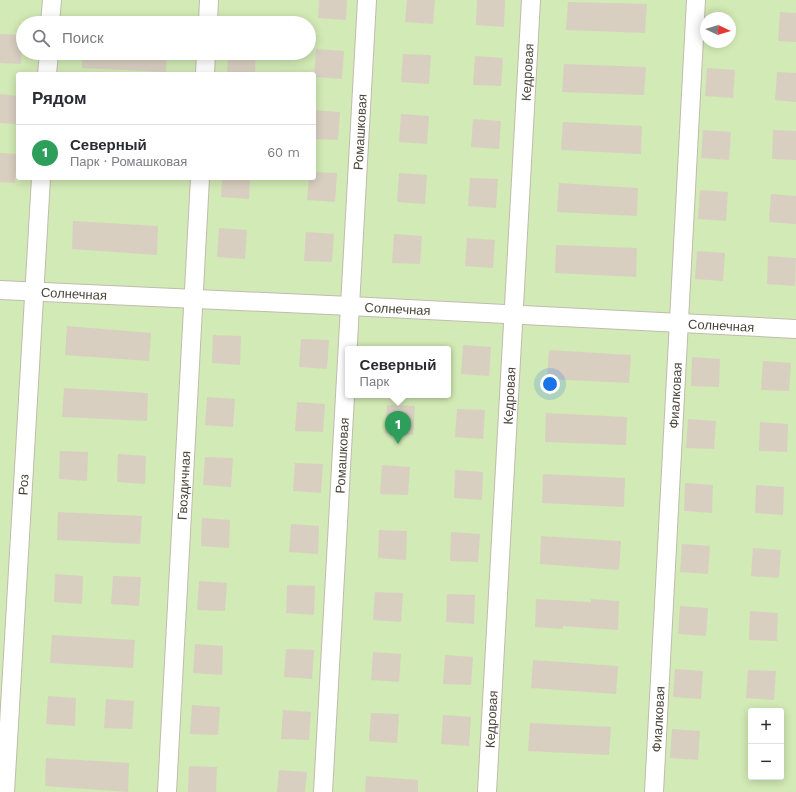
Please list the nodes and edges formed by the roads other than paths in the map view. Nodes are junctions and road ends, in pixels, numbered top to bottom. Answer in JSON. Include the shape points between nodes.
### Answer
{"nodes":[{"id":1,"x":52,"y":0,"type":"edge"},
{"id":2,"x":209,"y":0,"type":"edge"},
{"id":3,"x":368,"y":0,"type":"edge"},
{"id":4,"x":531,"y":0,"type":"edge"},
{"id":5,"x":696,"y":0,"type":"edge"},
{"id":6,"x":51,"y":16,"type":"edge"},
{"id":7,"x":208,"y":16,"type":"edge"},
{"id":8,"x":48,"y":60,"type":"edge"},
{"id":9,"x":206,"y":60,"type":"edge"},
{"id":10,"x":47,"y":72,"type":"edge"},
{"id":11,"x":205,"y":72,"type":"edge"},
{"id":12,"x":41,"y":180,"type":"edge"},
{"id":13,"x":200,"y":180,"type":"edge"},
{"id":14,"x":0,"y":290,"type":"edge"},
{"id":15,"x":34,"y":292,"type":"junction"},
{"id":16,"x":193,"y":300,"type":"junction"},
{"id":17,"x":350,"y":306,"type":"junction"},
{"id":18,"x":514,"y":315,"type":"junction"},
{"id":19,"x":678,"y":324,"type":"junction"},
{"id":20,"x":796,"y":329,"type":"edge"},
{"id":21,"x":348,"y":346,"type":"edge"},
{"id":22,"x":345,"y":396,"type":"edge"},
{"id":23,"x":5,"y":792,"type":"edge"},
{"id":24,"x":167,"y":792,"type":"edge"},
{"id":25,"x":323,"y":792,"type":"edge"},
{"id":26,"x":487,"y":792,"type":"edge"},
{"id":27,"x":654,"y":792,"type":"edge"}],
"edges":[{"from":1,"to":6,"type":"street"},
{"from":2,"to":7,"type":"street"},
{"from":3,"to":17,"type":"street","name":"Ромашковая"},
{"from":4,"to":18,"type":"street","name":"Кедровая"},
{"from":5,"to":19,"type":"street","name":"Фиалковая"},
{"from":8,"to":10,"type":"street"},
{"from":9,"to":11,"type":"street"},
{"from":12,"to":15,"type":"street","name":"Роз"},
{"from":13,"to":16,"type":"street","name":"Гвоздичная"},
{"from":14,"to":15,"type":"street","name":"Солнечная"},
{"from":15,"to":16,"type":"street","name":"Солнечная"},
{"from":15,"to":23,"type":"street","name":"Роз"},
{"from":16,"to":17,"type":"street","name":"Солнечная"},
{"from":16,"to":24,"type":"street","name":"Гвоздичная"},
{"from":17,"to":18,"type":"street","name":"Солнечная"},
{"from":17,"to":21,"type":"street","name":"Ромашковая"},
{"from":18,"to":19,"type":"street","name":"Солнечная"},
{"from":18,"to":26,"type":"street","name":"Кедровая"},
{"from":19,"to":20,"type":"street","name":"Солнечная"},
{"from":19,"to":27,"type":"street","name":"Фиалковая"},
{"from":22,"to":25,"type":"street","name":"Ромашковая"}]}
